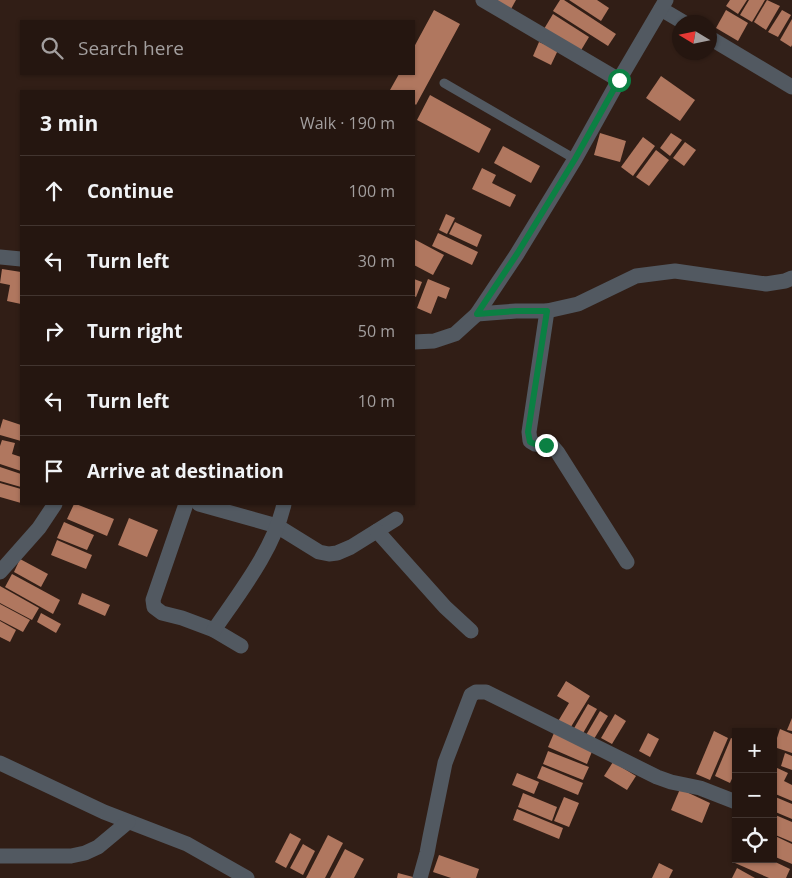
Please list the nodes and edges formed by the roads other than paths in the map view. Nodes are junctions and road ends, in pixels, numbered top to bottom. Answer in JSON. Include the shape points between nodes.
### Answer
{"nodes":[{"id":1,"x":483,"y":0,"type":"edge"},
{"id":2,"x":664,"y":5,"type":"edge"},
{"id":3,"x":675,"y":15,"type":"edge"},
{"id":4,"x":717,"y":42,"type":"edge"},
{"id":5,"x":619,"y":80,"type":"junction"},
{"id":6,"x":444,"y":83,"type":"dead end"},
{"id":7,"x":792,"y":87,"type":"edge"},
{"id":8,"x":575,"y":159,"type":"junction"},
{"id":9,"x":0,"y":257,"type":"edge"},
{"id":10,"x":20,"y":259,"type":"edge"},
{"id":11,"x":792,"y":278,"type":"edge"},
{"id":12,"x":547,"y":311,"type":"junction"},
{"id":13,"x":477,"y":314,"type":"junction"},
{"id":14,"x":415,"y":342,"type":"edge"},
{"id":15,"x":54,"y":505,"type":"edge"},
{"id":16,"x":186,"y":505,"type":"edge"},
{"id":17,"x":203,"y":505,"type":"edge"},
{"id":18,"x":284,"y":505,"type":"edge"},
{"id":19,"x":396,"y":519,"type":"dead end"},
{"id":20,"x":277,"y":526,"type":"junction"},
{"id":21,"x":377,"y":531,"type":"junction"},
{"id":22,"x":627,"y":562,"type":"dead end"},
{"id":23,"x":0,"y":572,"type":"edge"},
{"id":24,"x":214,"y":630,"type":"junction"},
{"id":25,"x":471,"y":632,"type":"dead end"},
{"id":26,"x":241,"y":646,"type":"dead end"},
{"id":27,"x":0,"y":763,"type":"edge"},
{"id":28,"x":732,"y":800,"type":"edge"},
{"id":29,"x":128,"y":822,"type":"junction"},
{"id":30,"x":0,"y":856,"type":"edge"},
{"id":31,"x":247,"y":878,"type":"edge"},
{"id":32,"x":420,"y":878,"type":"edge"}],
"edges":[{"from":1,"to":5,"type":"street"},
{"from":2,"to":3,"type":"street"},
{"from":2,"to":5,"type":"street"},
{"from":4,"to":7,"type":"street"},
{"from":5,"to":8,"type":"street"},
{"from":6,"to":8,"type":"lane"},
{"from":8,"to":13,"type":"street"},
{"from":9,"to":10,"type":"street"},
{"from":11,"to":12,"type":"street","via":[[766,284],[675,271],[636,276],[578,304]]},
{"from":12,"to":13,"type":"street"},
{"from":12,"to":22,"type":"street","via":[[528,432],[530,442],[552,446],[558,453]]},
{"from":13,"to":14,"type":"street","via":[[455,334],[434,341]]},
{"from":15,"to":23,"type":"street","via":[[39,528]]},
{"from":16,"to":24,"type":"street","via":[[153,600],[154,607],[162,613]]},
{"from":17,"to":20,"type":"street"},
{"from":18,"to":20,"type":"street"},
{"from":19,"to":21,"type":"street"},
{"from":20,"to":21,"type":"street","via":[[319,552],[328,554],[352,547]]},
{"from":20,"to":24,"type":"street","via":[[268,548]]},
{"from":21,"to":25,"type":"street"},
{"from":24,"to":26,"type":"street"},
{"from":27,"to":29,"type":"street"},
{"from":28,"to":32,"type":"street","via":[[657,777],[486,692],[476,692],[471,695],[444,763],[428,853]]},
{"from":29,"to":30,"type":"street","via":[[98,847],[85,853],[71,856]]},
{"from":29,"to":31,"type":"street","via":[[187,844]]}]}
